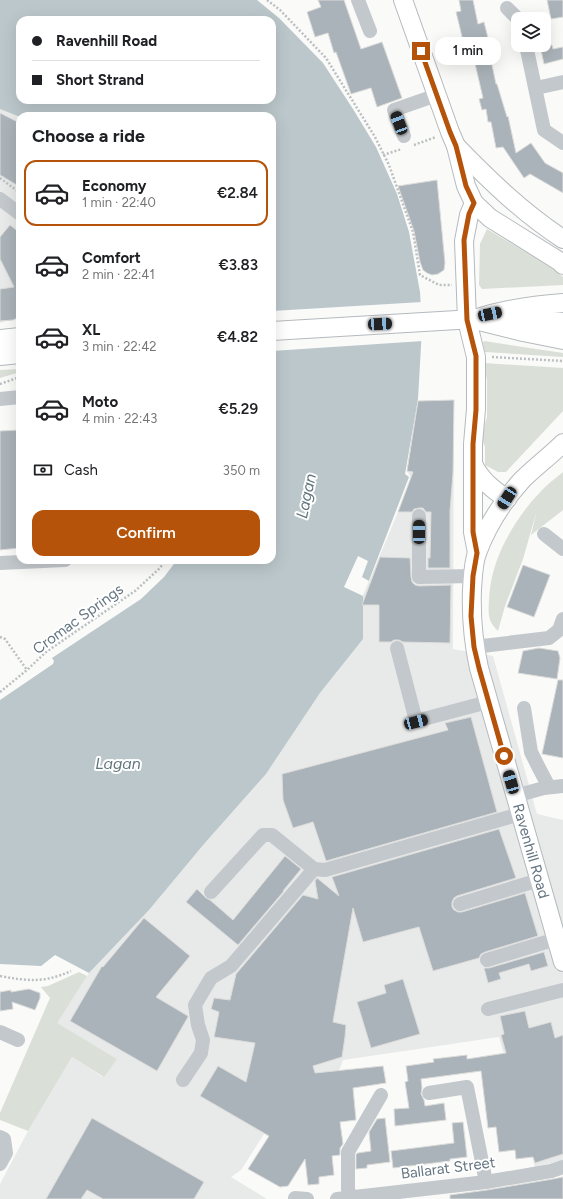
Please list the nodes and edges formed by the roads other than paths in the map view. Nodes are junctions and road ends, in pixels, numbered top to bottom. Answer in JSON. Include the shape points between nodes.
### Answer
{"nodes":[{"id":1,"x":358,"y":0,"type":"edge"},
{"id":2,"x":404,"y":0,"type":"edge"},
{"id":3,"x":507,"y":8,"type":"dead end"},
{"id":4,"x":511,"y":12,"type":"edge"},
{"id":5,"x":370,"y":31,"type":"dead end"},
{"id":6,"x":528,"y":52,"type":"edge"},
{"id":7,"x":563,"y":82,"type":"edge"},
{"id":8,"x":536,"y":88,"type":"junction"},
{"id":9,"x":436,"y":95,"type":"junction"},
{"id":10,"x":404,"y":136,"type":"dead end"},
{"id":11,"x":563,"y":143,"type":"edge"},
{"id":12,"x":456,"y":146,"type":"junction"},
{"id":13,"x":0,"y":199,"type":"edge"},
{"id":14,"x":474,"y":203,"type":"junction"},
{"id":15,"x":16,"y":211,"type":"edge"},
{"id":16,"x":563,"y":239,"type":"edge"},
{"id":17,"x":563,"y":265,"type":"edge"},
{"id":18,"x":563,"y":303,"type":"edge"},
{"id":19,"x":506,"y":311,"type":"junction"},
{"id":20,"x":470,"y":320,"type":"junction"},
{"id":21,"x":563,"y":322,"type":"edge"},
{"id":22,"x":276,"y":331,"type":"edge"},
{"id":23,"x":0,"y":339,"type":"edge"},
{"id":24,"x":563,"y":340,"type":"edge"},
{"id":25,"x":16,"y":341,"type":"edge"},
{"id":26,"x":16,"y":344,"type":"edge"},
{"id":27,"x":0,"y":356,"type":"edge"},
{"id":28,"x":16,"y":397,"type":"edge"},
{"id":29,"x":0,"y":399,"type":"edge"},
{"id":30,"x":563,"y":443,"type":"edge"},
{"id":31,"x":473,"y":464,"type":"junction"},
{"id":32,"x":507,"y":498,"type":"junction"},
{"id":33,"x":418,"y":516,"type":"dead end"},
{"id":34,"x":544,"y":534,"type":"dead end"},
{"id":35,"x":563,"y":549,"type":"edge"},
{"id":36,"x":477,"y":553,"type":"junction"},
{"id":37,"x":563,"y":557,"type":"edge"},
{"id":38,"x":16,"y":562,"type":"edge"},
{"id":39,"x":0,"y":563,"type":"edge"},
{"id":40,"x":473,"y":576,"type":"junction"},
{"id":41,"x":563,"y":619,"type":"edge"},
{"id":42,"x":474,"y":647,"type":"junction"},
{"id":43,"x":397,"y":648,"type":"dead end"},
{"id":44,"x":488,"y":702,"type":"junction"},
{"id":45,"x":524,"y":708,"type":"dead end"},
{"id":46,"x":563,"y":786,"type":"edge"},
{"id":47,"x":549,"y":787,"type":"junction"},
{"id":48,"x":515,"y":796,"type":"junction"},
{"id":49,"x":520,"y":814,"type":"junction"},
{"id":50,"x":314,"y":869,"type":"junction"},
{"id":51,"x":539,"y":880,"type":"junction"},
{"id":52,"x":211,"y":892,"type":"dead end"},
{"id":53,"x":460,"y":904,"type":"dead end"},
{"id":54,"x":560,"y":938,"type":"edge"},
{"id":55,"x":487,"y":960,"type":"dead end"},
{"id":56,"x":563,"y":962,"type":"edge"},
{"id":57,"x":563,"y":990,"type":"edge"},
{"id":58,"x":488,"y":1009,"type":"dead end"},
{"id":59,"x":0,"y":1032,"type":"edge"},
{"id":60,"x":18,"y":1040,"type":"dead end"},
{"id":61,"x":183,"y":1080,"type":"dead end"},
{"id":62,"x":429,"y":1093,"type":"dead end"},
{"id":63,"x":381,"y":1094,"type":"dead end"},
{"id":64,"x":0,"y":1137,"type":"edge"},
{"id":65,"x":0,"y":1164,"type":"edge"},
{"id":66,"x":563,"y":1167,"type":"edge"},
{"id":67,"x":486,"y":1182,"type":"junction"},
{"id":68,"x":343,"y":1198,"type":"edge"}],
"edges":[{"from":1,"to":5,"type":"street"},
{"from":2,"to":9,"type":"main road"},
{"from":3,"to":4,"type":"street"},
{"from":6,"to":8,"type":"street"},
{"from":7,"to":8,"type":"street"},
{"from":8,"to":11,"type":"street","via":[[544,130]]},
{"from":9,"to":10,"type":"street","via":[[394,110]]},
{"from":9,"to":12,"type":"main road"},
{"from":12,"to":14,"type":"main road","via":[[466,186]]},
{"from":12,"to":16,"type":"main road","via":[[514,202]]},
{"from":13,"to":15,"type":"street"},
{"from":14,"to":17,"type":"main road","via":[[490,218]]},
{"from":14,"to":20,"type":"main road","via":[[464,240],[466,306]]},
{"from":18,"to":19,"type":"main road"},
{"from":19,"to":20,"type":"main road"},
{"from":19,"to":21,"type":"main road","via":[[535,320]]},
{"from":20,"to":22,"type":"main road"},
{"from":20,"to":24,"type":"main road"},
{"from":20,"to":31,"type":"main road","via":[[476,356]]},
{"from":23,"to":25,"type":"main road"},
{"from":26,"to":27,"type":"main road"},
{"from":28,"to":29,"type":"street"},
{"from":30,"to":32,"type":"main road","name":"Ravenhill Road","via":[[523,479]]},
{"from":31,"to":32,"type":"main road","via":[[486,483]]},
{"from":31,"to":36,"type":"main road","via":[[473,532]]},
{"from":32,"to":36,"type":"main road","name":"Ravenhill Road","via":[[491,523]]},
{"from":33,"to":40,"type":"street","via":[[419,576]]},
{"from":34,"to":35,"type":"street"},
{"from":35,"to":37,"type":"street"},
{"from":36,"to":40,"type":"main road","name":"Ravenhill Road"},
{"from":38,"to":39,"type":"street"},
{"from":40,"to":42,"type":"main road","name":"Ravenhill Road","via":[[471,616]]},
{"from":41,"to":42,"type":"street","via":[[559,630],[549,638]]},
{"from":42,"to":44,"type":"main road","name":"Ravenhill Road"},
{"from":43,"to":44,"type":"street","via":[[416,722]]},
{"from":44,"to":48,"type":"main road","name":"Ravenhill Road"},
{"from":45,"to":47,"type":"street","via":[[531,752]]},
{"from":46,"to":47,"type":"street"},
{"from":47,"to":48,"type":"street"},
{"from":48,"to":49,"type":"main road","name":"Ravenhill Road"},
{"from":49,"to":50,"type":"street","via":[[325,870]]},
{"from":49,"to":51,"type":"main road","name":"Ravenhill Road"},
{"from":50,"to":52,"type":"street","via":[[272,835],[263,835]]},
{"from":50,"to":61,"type":"street","via":[[231,966],[211,978],[195,1005],[203,1040],[201,1053]]},
{"from":51,"to":53,"type":"street"},
{"from":51,"to":54,"type":"main road","name":"Ravenhill Road"},
{"from":54,"to":55,"type":"street"},
{"from":54,"to":56,"type":"main road","name":"Ravenhill Road"},
{"from":57,"to":58,"type":"street"},
{"from":59,"to":60,"type":"street"},
{"from":62,"to":67,"type":"street","via":[[467,1087]]},
{"from":63,"to":68,"type":"street","via":[[348,1152],[348,1189]]},
{"from":64,"to":65,"type":"street","via":[[4,1139],[6,1153]]},
{"from":66,"to":67,"type":"street","name":"Ballarat Street"},
{"from":67,"to":68,"type":"street","name":"Ballarat Street"}]}
